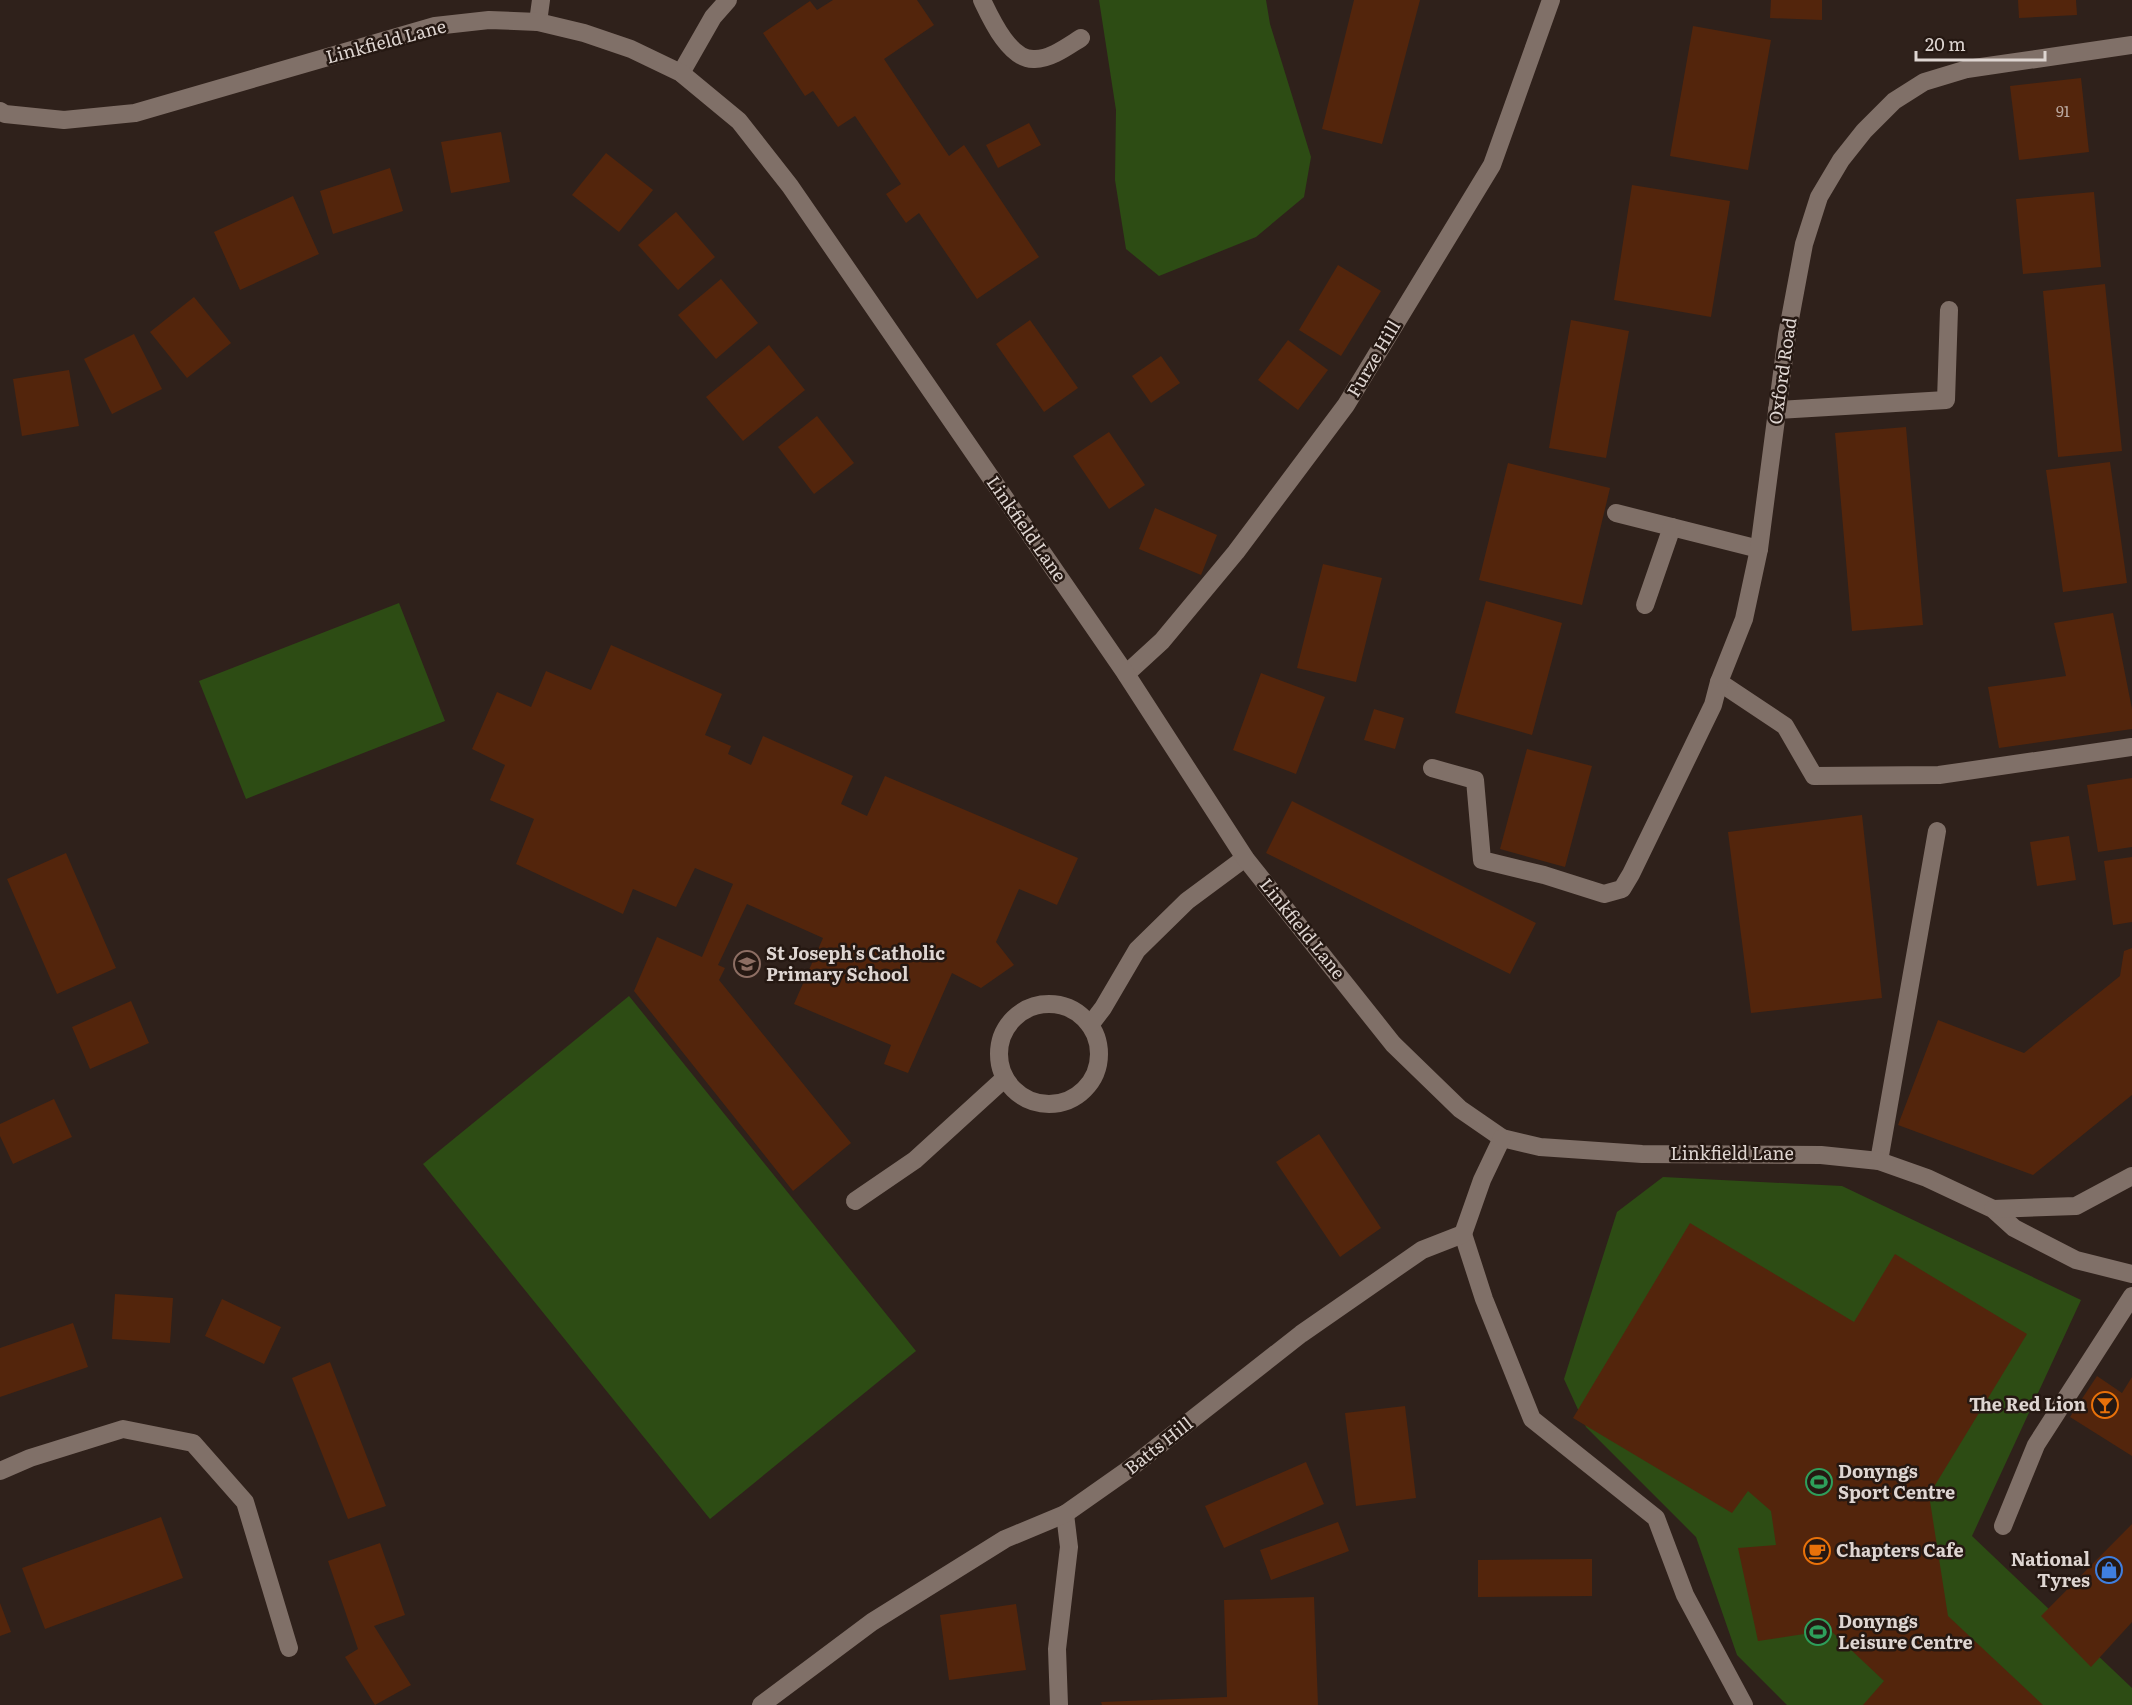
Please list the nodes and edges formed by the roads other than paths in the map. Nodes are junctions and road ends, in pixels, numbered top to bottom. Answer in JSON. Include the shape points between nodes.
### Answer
{"nodes":[{"id":1,"x":541,"y":0,"type":"edge"},
{"id":2,"x":728,"y":0,"type":"edge"},
{"id":3,"x":982,"y":0,"type":"edge"},
{"id":4,"x":1551,"y":0,"type":"edge"},
{"id":5,"x":538,"y":22,"type":"junction"},
{"id":6,"x":1081,"y":38,"type":"dead end"},
{"id":7,"x":2132,"y":45,"type":"edge"},
{"id":8,"x":681,"y":73,"type":"junction"},
{"id":9,"x":2,"y":117,"type":"edge"},
{"id":10,"x":1949,"y":310,"type":"dead end"},
{"id":11,"x":1777,"y":410,"type":"junction"},
{"id":12,"x":1616,"y":513,"type":"dead end"},
{"id":13,"x":1672,"y":526,"type":"junction"},
{"id":14,"x":1759,"y":549,"type":"junction"},
{"id":15,"x":1645,"y":605,"type":"dead end"},
{"id":16,"x":1126,"y":674,"type":"junction"},
{"id":17,"x":1719,"y":682,"type":"junction"},
{"id":18,"x":2132,"y":747,"type":"edge"},
{"id":19,"x":1432,"y":768,"type":"dead end"},
{"id":20,"x":1937,"y":831,"type":"dead end"},
{"id":21,"x":1245,"y":858,"type":"junction"},
{"id":22,"x":1090,"y":1025,"type":"junction"},
{"id":23,"x":1005,"y":1078,"type":"junction"},
{"id":24,"x":1502,"y":1138,"type":"junction"},
{"id":25,"x":1879,"y":1161,"type":"junction"},
{"id":26,"x":2132,"y":1176,"type":"edge"},
{"id":27,"x":855,"y":1201,"type":"dead end"},
{"id":28,"x":1993,"y":1209,"type":"junction"},
{"id":29,"x":1463,"y":1234,"type":"junction"},
{"id":30,"x":2132,"y":1274,"type":"edge"},
{"id":31,"x":2132,"y":1296,"type":"edge"},
{"id":32,"x":0,"y":1471,"type":"edge"},
{"id":33,"x":1065,"y":1514,"type":"junction"},
{"id":34,"x":2003,"y":1526,"type":"dead end"},
{"id":35,"x":289,"y":1648,"type":"dead end"},
{"id":36,"x":761,"y":1705,"type":"edge"},
{"id":37,"x":1059,"y":1705,"type":"edge"},
{"id":38,"x":1744,"y":1705,"type":"edge"}],
"edges":[{"from":1,"to":5,"type":"street"},
{"from":2,"to":8,"type":"street"},
{"from":3,"to":6,"type":"street","via":[[1006,42],[1020,56],[1035,60]]},
{"from":4,"to":16,"type":"street","name":"Furze Hill","via":[[1492,165],[1346,405],[1229,561],[1162,641]]},
{"from":5,"to":8,"type":"street","name":"Linkfield Lane","via":[[632,49]]},
{"from":5,"to":9,"type":"street","name":"Linkfield Lane","via":[[489,20],[435,26],[135,113],[64,120]]},
{"from":7,"to":11,"type":"street","name":"Oxford Road","via":[[1967,69],[1924,82],[1894,101],[1864,131],[1819,196],[1804,244]]},
{"from":8,"to":16,"type":"street","name":"Linkfield Lane","via":[[739,122],[790,186]]},
{"from":10,"to":11,"type":"street","via":[[1946,400]]},
{"from":11,"to":14,"type":"street","name":"Oxford Road"},
{"from":12,"to":13,"type":"street"},
{"from":13,"to":14,"type":"street"},
{"from":13,"to":15,"type":"street"},
{"from":14,"to":17,"type":"street","name":"Oxford Road","via":[[1744,619]]},
{"from":16,"to":21,"type":"street","name":"Linkfield Lane"},
{"from":17,"to":18,"type":"street","via":[[1785,726],[1814,776],[1939,775]]},
{"from":17,"to":19,"type":"street","name":"Oxford Road","via":[[1713,705],[1622,889],[1604,894],[1482,860],[1475,780]]},
{"from":20,"to":25,"type":"street"},
{"from":21,"to":22,"type":"street","via":[[1187,901],[1137,950]]},
{"from":21,"to":24,"type":"street","name":"Linkfield Lane","via":[[1394,1044],[1460,1109]]},
{"from":22,"to":23,"type":"street","via":[[1063,1006],[1046,1004],[1030,1008],[1005,1030],[999,1062]]},
{"from":22,"to":23,"type":"street","via":[[1097,1040],[1096,1072],[1076,1097],[1061,1103],[1030,1101]]},
{"from":23,"to":27,"type":"street","via":[[915,1160]]},
{"from":24,"to":25,"type":"street","name":"Linkfield Lane","via":[[1540,1147],[1642,1154],[1821,1155]]},
{"from":24,"to":29,"type":"street"},
{"from":25,"to":28,"type":"street","name":"Linkfield Lane"},
{"from":26,"to":28,"type":"street","name":"Linkfield Lane","via":[[2076,1206]]},
{"from":28,"to":30,"type":"street","name":"Linkfield Lane","via":[[2014,1227],[2076,1260]]},
{"from":29,"to":33,"type":"street","name":"Batts Hill","via":[[1422,1250],[1311,1328],[1130,1469]]},
{"from":29,"to":38,"type":"street","via":[[1484,1299],[1532,1419],[1656,1518],[1684,1595]]},
{"from":31,"to":34,"type":"street","via":[[2036,1445]]},
{"from":32,"to":35,"type":"street","via":[[123,1429],[193,1443],[245,1502]]},
{"from":33,"to":36,"type":"street","name":"Batts Hill","via":[[1005,1539],[872,1622]]},
{"from":33,"to":37,"type":"street","via":[[1069,1547],[1057,1649]]}]}
